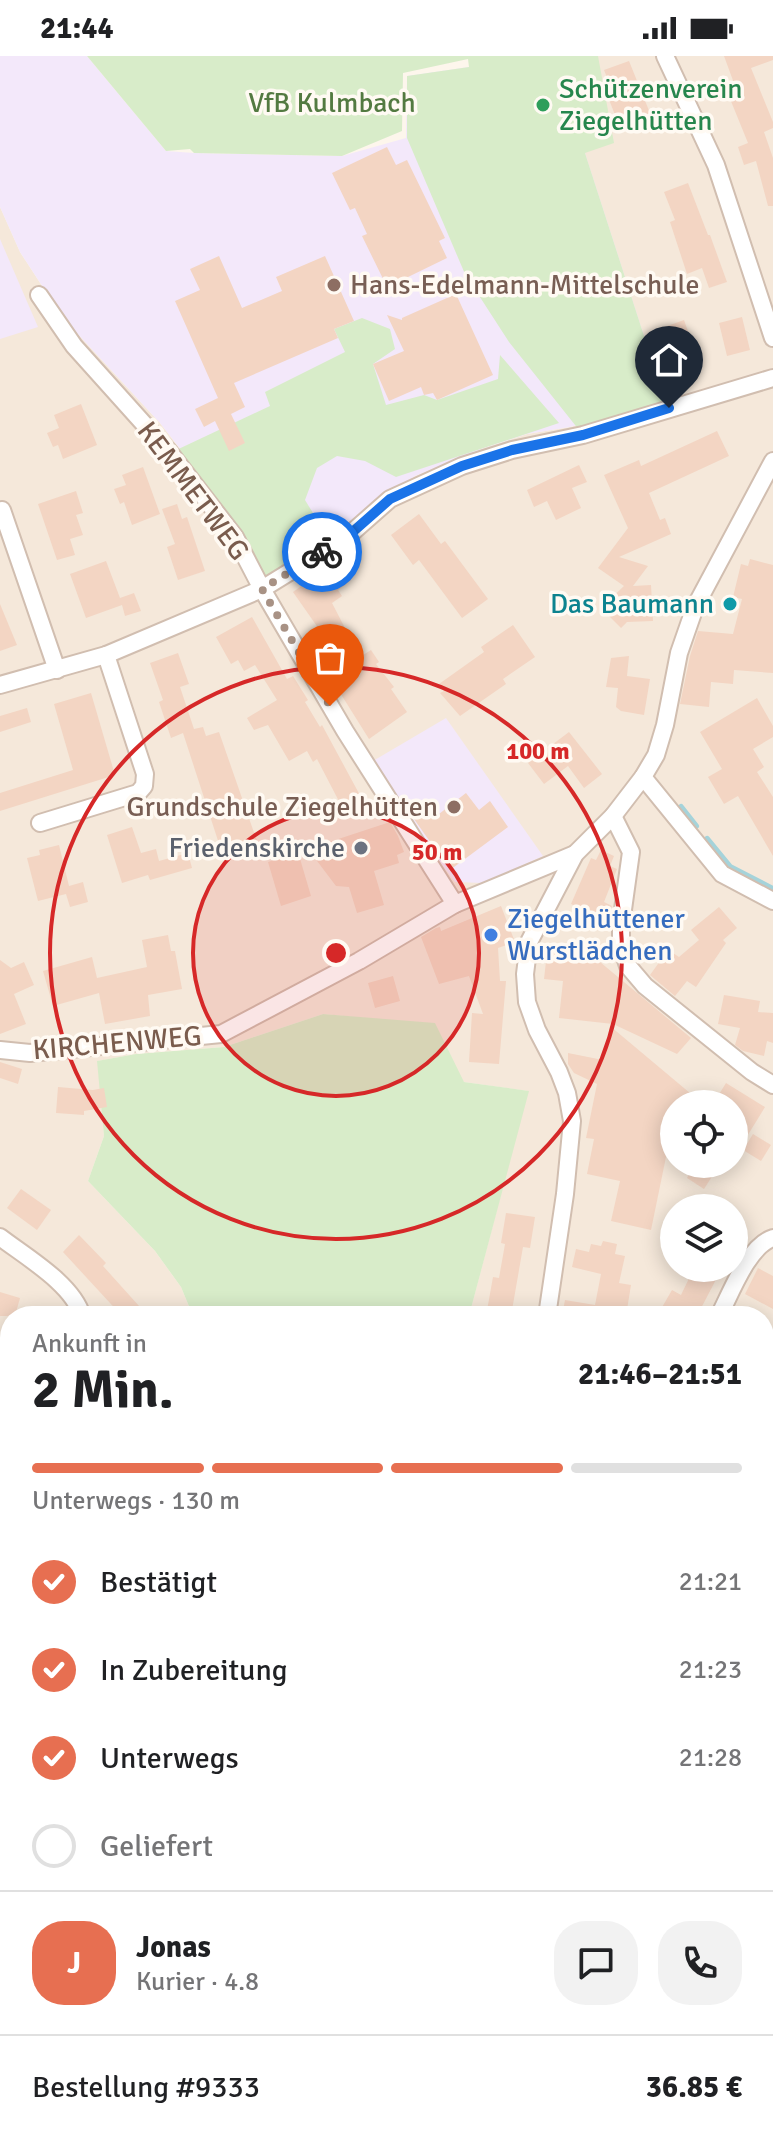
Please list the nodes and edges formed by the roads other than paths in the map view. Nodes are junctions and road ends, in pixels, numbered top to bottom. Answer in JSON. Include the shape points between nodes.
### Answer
{"nodes":[{"id":1,"x":665,"y":56,"type":"edge"},
{"id":2,"x":39,"y":295,"type":"dead end"},
{"id":3,"x":773,"y":338,"type":"edge"},
{"id":4,"x":773,"y":378,"type":"edge"},
{"id":5,"x":773,"y":461,"type":"edge"},
{"id":6,"x":767,"y":486,"type":"edge"},
{"id":7,"x":2,"y":510,"type":"edge"},
{"id":8,"x":262,"y":589,"type":"junction"},
{"id":9,"x":106,"y":655,"type":"junction"},
{"id":10,"x":57,"y":670,"type":"junction"},
{"id":11,"x":0,"y":685,"type":"edge"},
{"id":12,"x":643,"y":777,"type":"junction"},
{"id":13,"x":613,"y":816,"type":"junction"},
{"id":14,"x":40,"y":823,"type":"dead end"},
{"id":15,"x":575,"y":854,"type":"junction"},
{"id":16,"x":773,"y":901,"type":"edge"},
{"id":17,"x":455,"y":904,"type":"junction"},
{"id":18,"x":0,"y":1050,"type":"edge"},
{"id":19,"x":773,"y":1085,"type":"edge"},
{"id":20,"x":0,"y":1237,"type":"edge"},
{"id":21,"x":773,"y":1238,"type":"edge"},
{"id":22,"x":79,"y":1306,"type":"edge"},
{"id":23,"x":548,"y":1306,"type":"edge"},
{"id":24,"x":724,"y":1306,"type":"edge"}],
"edges":[{"from":1,"to":3,"type":"street","via":[[716,165]]},
{"from":2,"to":8,"type":"street","name":"KEMMETWEG","via":[[74,346],[170,453],[235,537]]},
{"from":4,"to":8,"type":"street","via":[[462,466],[390,499],[348,536]]},
{"from":5,"to":6,"type":"street"},
{"from":6,"to":12,"type":"street","via":[[695,607],[656,755]]},
{"from":7,"to":10,"type":"street"},
{"from":8,"to":9,"type":"street"},
{"from":8,"to":17,"type":"street","name":"KEMMETWEG"},
{"from":9,"to":10,"type":"street"},
{"from":9,"to":14,"type":"street","via":[[145,774],[144,786],[138,793]]},
{"from":10,"to":11,"type":"street"},
{"from":12,"to":13,"type":"street"},
{"from":12,"to":16,"type":"street","via":[[722,874]]},
{"from":13,"to":15,"type":"street"},
{"from":13,"to":19,"type":"street","via":[[631,852],[621,924],[628,966],[645,986]]},
{"from":15,"to":17,"type":"street","name":"KIRCHENWEG"},
{"from":15,"to":23,"type":"street","via":[[536,924],[525,974],[527,1002],[567,1093],[572,1121]]},
{"from":17,"to":18,"type":"street","name":"KIRCHENWEG","via":[[221,1034],[30,1053]]},
{"from":20,"to":22,"type":"street","via":[[67,1289]]},
{"from":21,"to":24,"type":"street","via":[[753,1252]]}]}
